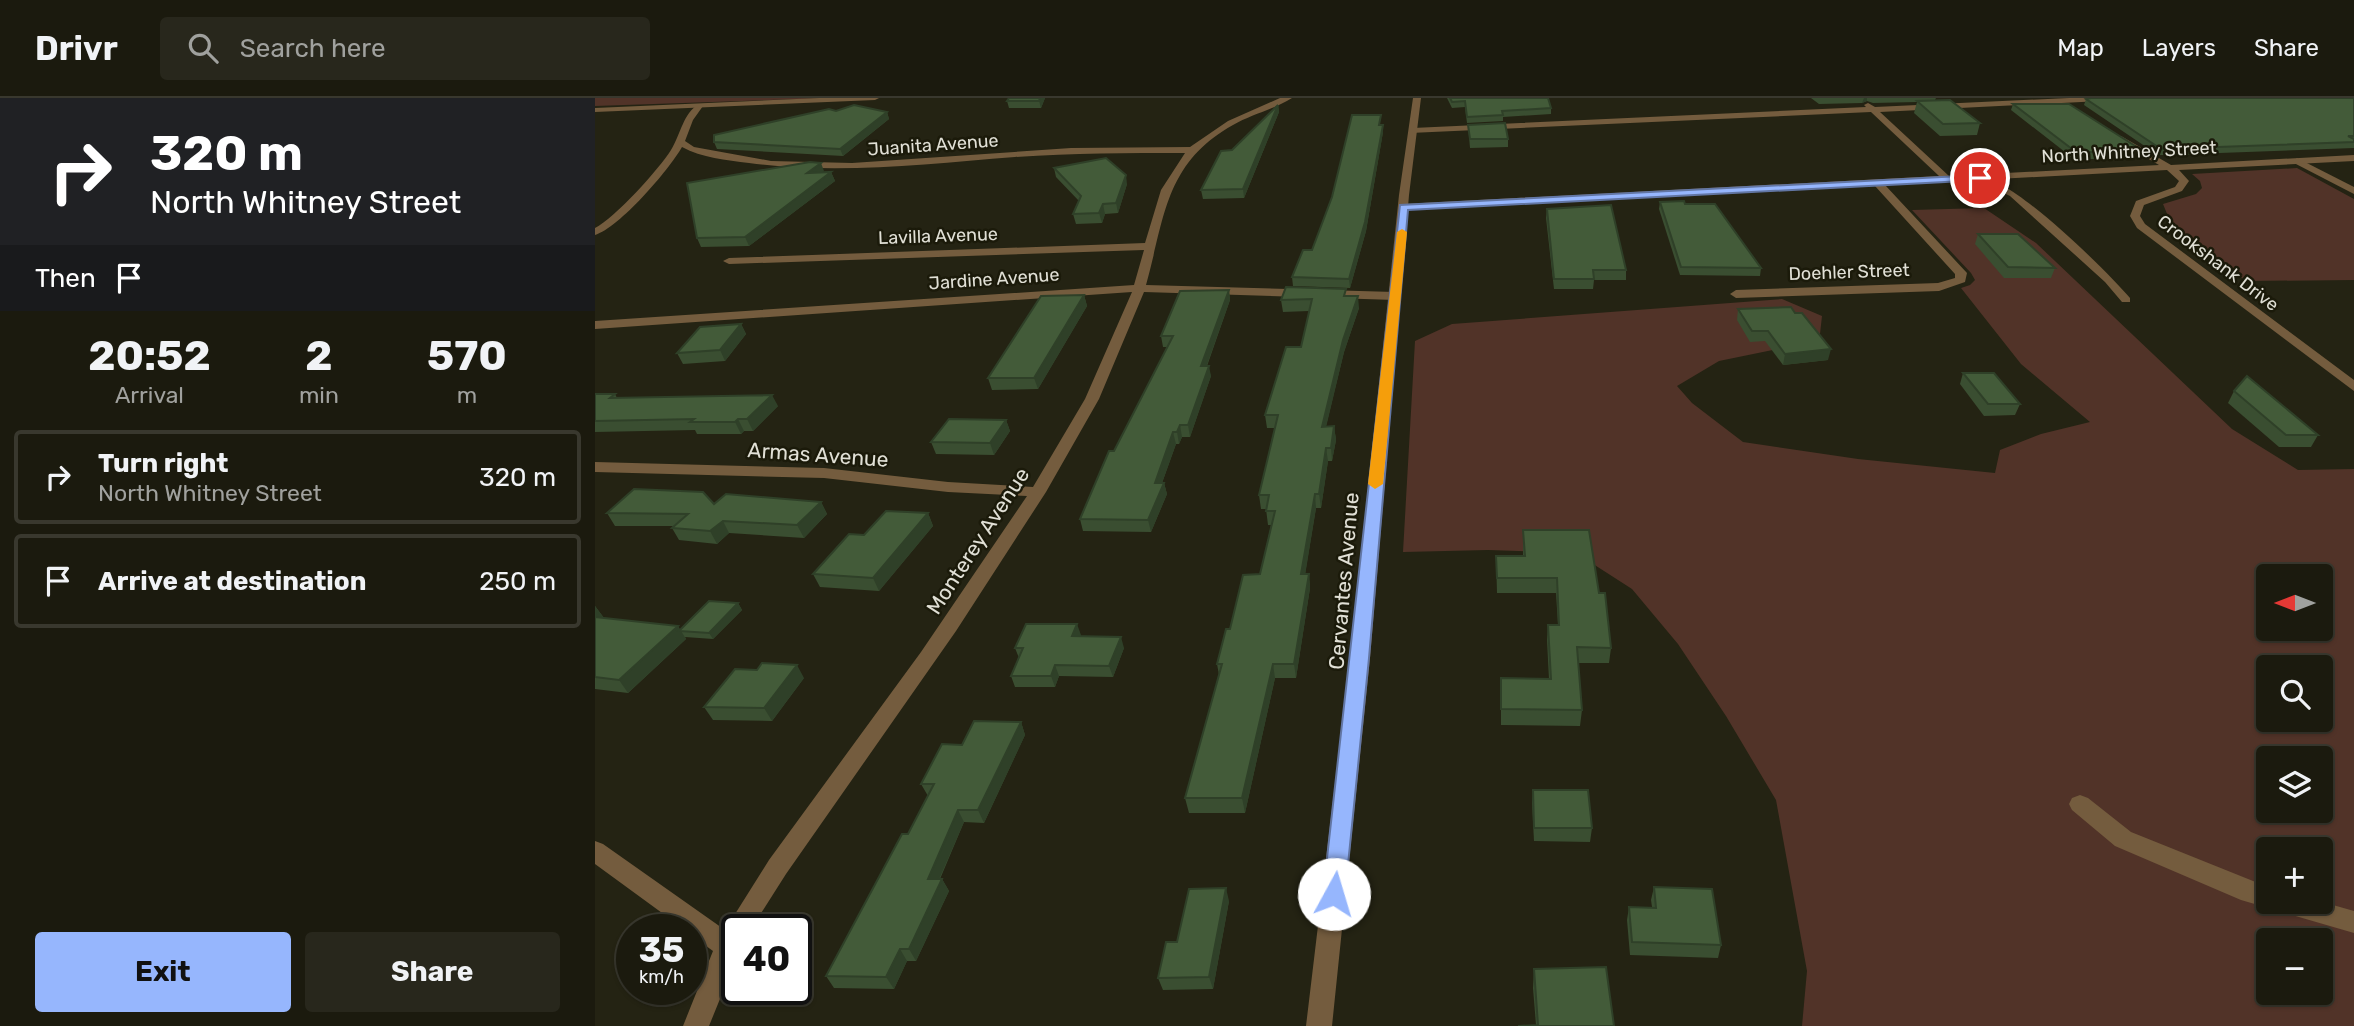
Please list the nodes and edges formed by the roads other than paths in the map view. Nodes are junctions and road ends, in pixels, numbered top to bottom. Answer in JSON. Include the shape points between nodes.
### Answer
{"nodes":[{"id":1,"x":875,"y":98,"type":"edge"},
{"id":2,"x":1288,"y":98,"type":"edge"},
{"id":3,"x":1417,"y":98,"type":"edge"},
{"id":4,"x":1860,"y":98,"type":"edge"},
{"id":5,"x":2121,"y":98,"type":"edge"},
{"id":6,"x":2062,"y":99,"type":"edge"},
{"id":7,"x":699,"y":106,"type":"junction"},
{"id":8,"x":2076,"y":108,"type":"edge"},
{"id":9,"x":1872,"y":109,"type":"junction"},
{"id":10,"x":595,"y":110,"type":"edge"},
{"id":11,"x":1413,"y":131,"type":"junction"},
{"id":12,"x":2111,"y":132,"type":"edge"},
{"id":13,"x":681,"y":142,"type":"junction"},
{"id":14,"x":1192,"y":150,"type":"junction"},
{"id":15,"x":2354,"y":158,"type":"edge"},
{"id":16,"x":2297,"y":161,"type":"junction"},
{"id":17,"x":2169,"y":168,"type":"junction"},
{"id":18,"x":1980,"y":178,"type":"junction"},
{"id":19,"x":1947,"y":180,"type":"junction"},
{"id":20,"x":1878,"y":183,"type":"junction"},
{"id":21,"x":2354,"y":191,"type":"edge"},
{"id":22,"x":1403,"y":207,"type":"junction"},
{"id":23,"x":595,"y":232,"type":"edge"},
{"id":24,"x":1149,"y":246,"type":"junction"},
{"id":25,"x":729,"y":261,"type":"dead end"},
{"id":26,"x":1139,"y":288,"type":"junction"},
{"id":27,"x":1736,"y":294,"type":"dead end"},
{"id":28,"x":1395,"y":296,"type":"junction"},
{"id":29,"x":2126,"y":300,"type":"dead end"},
{"id":30,"x":595,"y":325,"type":"edge"},
{"id":31,"x":2354,"y":387,"type":"edge"},
{"id":32,"x":595,"y":467,"type":"edge"},
{"id":33,"x":1038,"y":492,"type":"junction"},
{"id":34,"x":2080,"y":804,"type":"dead end"},
{"id":35,"x":595,"y":851,"type":"edge"},
{"id":36,"x":2256,"y":893,"type":"edge"},
{"id":37,"x":746,"y":914,"type":"edge"},
{"id":38,"x":2325,"y":914,"type":"edge"},
{"id":39,"x":2354,"y":922,"type":"edge"},
{"id":40,"x":721,"y":942,"type":"edge"},
{"id":41,"x":721,"y":961,"type":"edge"},
{"id":42,"x":696,"y":1026,"type":"edge"},
{"id":43,"x":1319,"y":1026,"type":"edge"}],
"edges":[{"from":1,"to":7,"type":"street"},
{"from":2,"to":14,"type":"street","name":"Monterey Avenue","via":[[1233,121]]},
{"from":3,"to":11,"type":"street","name":"Cervantes Avenue"},
{"from":4,"to":9,"type":"street"},
{"from":5,"to":6,"type":"street"},
{"from":6,"to":8,"type":"street"},
{"from":6,"to":9,"type":"street"},
{"from":7,"to":10,"type":"street"},
{"from":7,"to":13,"type":"street","via":[[685,124]]},
{"from":9,"to":11,"type":"street"},
{"from":9,"to":19,"type":"street"},
{"from":11,"to":22,"type":"street","name":"Cervantes Avenue"},
{"from":12,"to":17,"type":"street"},
{"from":13,"to":14,"type":"street","name":"Juanita Avenue","via":[[719,156],[805,167],[899,165],[1065,151]]},
{"from":13,"to":23,"type":"street","via":[[631,202]]},
{"from":14,"to":24,"type":"street","name":"Monterey Avenue","via":[[1163,199]]},
{"from":15,"to":16,"type":"street","name":"North Whitney Street"},
{"from":16,"to":17,"type":"street","name":"North Whitney Street"},
{"from":16,"to":21,"type":"lane"},
{"from":17,"to":18,"type":"street","name":"North Whitney Street"},
{"from":17,"to":31,"type":"street","name":"Crookshank Drive","via":[[2184,184],[2175,192],[2140,203],[2134,216],[2141,226]]},
{"from":18,"to":19,"type":"street","name":"North Whitney Street"},
{"from":18,"to":29,"type":"lane","via":[[2013,194]]},
{"from":19,"to":20,"type":"street","name":"North Whitney Street"},
{"from":20,"to":22,"type":"street","name":"North Whitney Street"},
{"from":20,"to":27,"type":"street","name":"Doehler Street","via":[[1961,273],[1961,280],[1939,287]]},
{"from":22,"to":28,"type":"street","name":"Cervantes Avenue"},
{"from":24,"to":25,"type":"street","name":"Lavilla Avenue"},
{"from":24,"to":26,"type":"street","name":"Monterey Avenue"},
{"from":26,"to":28,"type":"street","name":"Jardine Avenue"},
{"from":26,"to":30,"type":"street","name":"Jardine Avenue"},
{"from":26,"to":33,"type":"street","name":"Monterey Avenue","via":[[1087,408]]},
{"from":28,"to":43,"type":"street","name":"Cervantes Avenue"},
{"from":32,"to":33,"type":"street","name":"Armas Avenue","via":[[824,473]]},
{"from":33,"to":37,"type":"street","name":"Monterey Avenue","via":[[903,694],[767,878]]},
{"from":34,"to":36,"type":"street","via":[[2123,839]]},
{"from":35,"to":40,"type":"street"},
{"from":38,"to":39,"type":"street"},
{"from":41,"to":42,"type":"street","name":"Monterey Avenue"}]}
